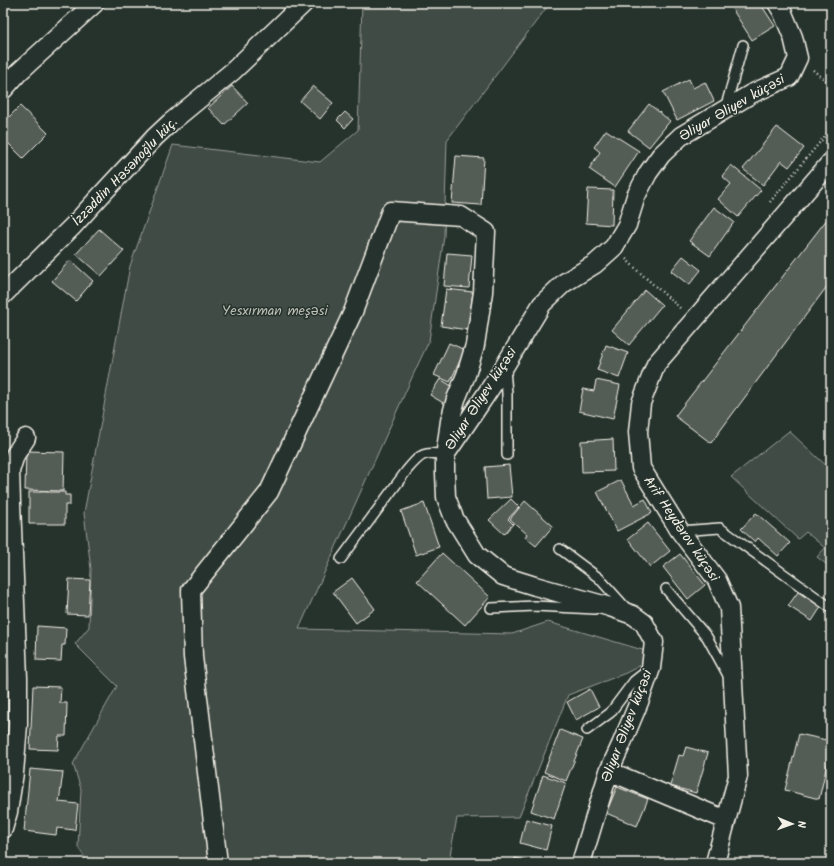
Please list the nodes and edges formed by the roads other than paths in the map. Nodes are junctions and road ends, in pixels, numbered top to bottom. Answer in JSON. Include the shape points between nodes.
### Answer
{"nodes":[{"id":1,"x":95,"y":3,"type":"edge"},
{"id":2,"x":304,"y":3,"type":"edge"},
{"id":3,"x":777,"y":3,"type":"edge"},
{"id":4,"x":743,"y":45,"type":"dead end"},
{"id":5,"x":3,"y":90,"type":"edge"},
{"id":6,"x":724,"y":110,"type":"junction"},
{"id":7,"x":831,"y":162,"type":"edge"},
{"id":8,"x":3,"y":295,"type":"edge"},
{"id":9,"x":504,"y":366,"type":"junction"},
{"id":10,"x":26,"y":438,"type":"dead end"},
{"id":11,"x":445,"y":455,"type":"junction"},
{"id":12,"x":507,"y":455,"type":"dead end"},
{"id":13,"x":680,"y":531,"type":"junction"},
{"id":14,"x":560,"y":549,"type":"dead end"},
{"id":15,"x":341,"y":559,"type":"dead end"},
{"id":16,"x":666,"y":589,"type":"dead end"},
{"id":17,"x":610,"y":607,"type":"junction"},
{"id":18,"x":491,"y":608,"type":"dead end"},
{"id":19,"x":831,"y":608,"type":"edge"},
{"id":20,"x":632,"y":615,"type":"junction"},
{"id":21,"x":651,"y":668,"type":"junction"},
{"id":22,"x":733,"y":686,"type":"junction"},
{"id":23,"x":586,"y":730,"type":"dead end"},
{"id":24,"x":609,"y":771,"type":"junction"},
{"id":25,"x":726,"y":820,"type":"junction"},
{"id":26,"x":3,"y":830,"type":"edge"},
{"id":27,"x":218,"y":863,"type":"edge"},
{"id":28,"x":581,"y":863,"type":"edge"},
{"id":29,"x":715,"y":863,"type":"edge"}],
"edges":[{"from":1,"to":5,"type":"street","via":[[19,72]]},
{"from":2,"to":8,"type":"street","name":"İzzəddin Həsənoğlu küç.","via":[[233,71],[155,137],[73,226]]},
{"from":3,"to":6,"type":"street","name":"Əliyar Əliyev küçəsi","via":[[793,37],[798,58],[792,71],[789,77],[751,94]]},
{"from":4,"to":6,"type":"lane"},
{"from":6,"to":9,"type":"street","name":"Əliyar Əliyev küçəsi","via":[[681,136],[661,155],[636,196],[627,225],[614,247],[595,264],[564,283],[542,304]]},
{"from":7,"to":13,"type":"street","name":"Arif Heydərov küçəsi","via":[[656,364],[641,403],[638,432],[641,468]]},
{"from":9,"to":11,"type":"street","name":"Əliyar Əliyev küçəsi"},
{"from":9,"to":12,"type":"lane","via":[[507,393]]},
{"from":10,"to":26,"type":"street","via":[[15,455],[10,471],[18,725],[14,773]]},
{"from":11,"to":15,"type":"lane","via":[[426,453],[418,458]]},
{"from":11,"to":17,"type":"street","name":"Əliyar Əliyev küçəsi","via":[[446,497],[454,518],[477,555],[503,576]]},
{"from":11,"to":27,"type":"street","via":[[450,421],[475,345],[483,292],[486,232],[461,216],[391,211],[353,312],[269,492],[191,590],[193,657]]},
{"from":13,"to":19,"type":"lane","via":[[720,528]]},
{"from":13,"to":22,"type":"street","name":"Arif Heydərov küçəsi","via":[[717,580],[729,608]]},
{"from":14,"to":20,"type":"lane","via":[[599,578]]},
{"from":16,"to":22,"type":"lane","via":[[707,637]]},
{"from":17,"to":18,"type":"lane"},
{"from":17,"to":20,"type":"street","name":"Əliyar Əliyev küçəsi"},
{"from":20,"to":21,"type":"street","name":"Əliyar Əliyev küçəsi","via":[[644,623],[654,642]]},
{"from":21,"to":23,"type":"lane","via":[[634,681],[610,713]]},
{"from":21,"to":24,"type":"street","name":"Əliyar Əliyev küçəsi","via":[[622,745]]},
{"from":22,"to":25,"type":"street","name":"Arif Heydərov küçəsi","via":[[738,776]]},
{"from":24,"to":25,"type":"street"},
{"from":24,"to":28,"type":"street","name":"Əliyar Əliyev küçəsi"},
{"from":25,"to":29,"type":"street","name":"Arif Heydərov küçəsi"}]}
